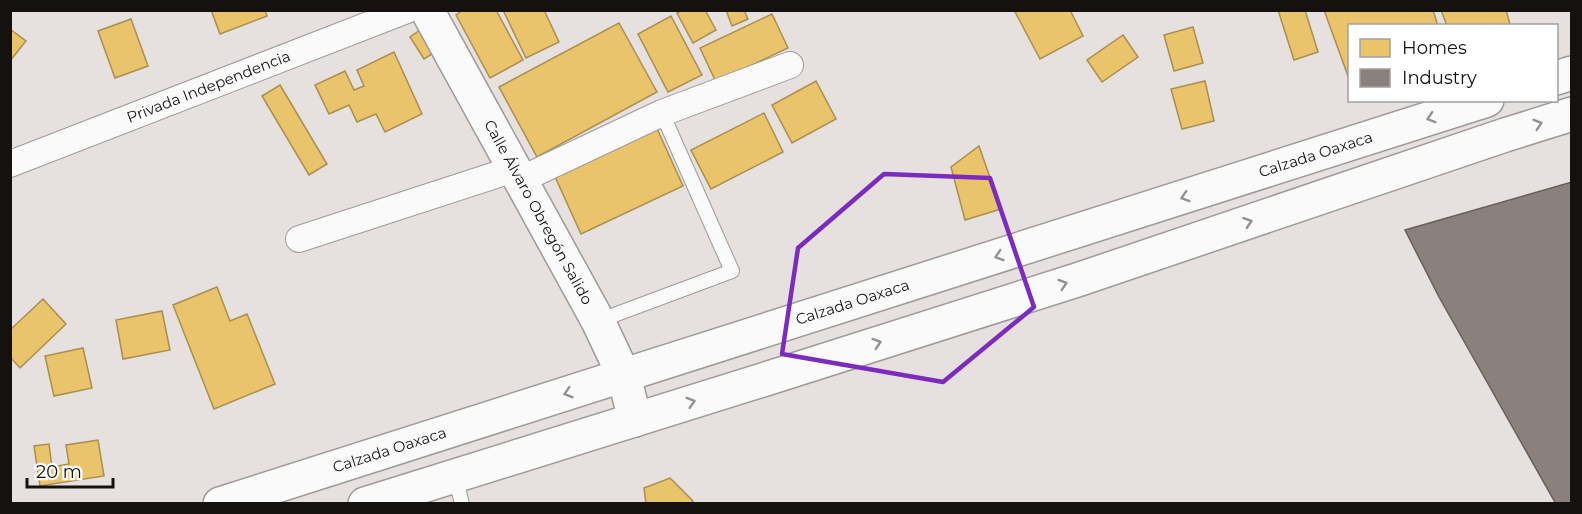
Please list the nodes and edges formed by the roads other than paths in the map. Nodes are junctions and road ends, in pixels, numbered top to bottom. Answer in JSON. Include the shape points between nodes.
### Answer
{"nodes":[{"id":1,"x":407,"y":10,"type":"edge"},
{"id":2,"x":427,"y":10,"type":"edge"},
{"id":3,"x":790,"y":65,"type":"dead end"},
{"id":4,"x":1480,"y":102,"type":"edge"},
{"id":5,"x":662,"y":113,"type":"junction"},
{"id":6,"x":1572,"y":114,"type":"edge"},
{"id":7,"x":10,"y":164,"type":"edge"},
{"id":8,"x":517,"y":174,"type":"junction"},
{"id":9,"x":299,"y":239,"type":"dead end"},
{"id":10,"x":598,"y":321,"type":"junction"},
{"id":11,"x":624,"y":376,"type":"junction"},
{"id":12,"x":635,"y":420,"type":"junction"},
{"id":13,"x":459,"y":489,"type":"edge"},
{"id":14,"x":289,"y":493,"type":"edge"},
{"id":15,"x":406,"y":497,"type":"edge"},
{"id":16,"x":220,"y":504,"type":"edge"},
{"id":17,"x":365,"y":504,"type":"edge"}],
"edges":[{"from":1,"to":7,"type":"street","name":"Privada Independencia"},
{"from":2,"to":8,"type":"main road","name":"Calle Álvaro Obregón Salido"},
{"from":3,"to":5,"type":"street"},
{"from":4,"to":11,"type":"main road","name":"Calzada Oaxaca","one_way":true},
{"from":5,"to":8,"type":"street"},
{"from":5,"to":10,"type":"lane","via":[[732,271]]},
{"from":12,"to":6,"type":"main road","one_way":true,"via":[[1077,280]]},
{"from":8,"to":9,"type":"street"},
{"from":8,"to":10,"type":"main road","name":"Calle Álvaro Obregón Salido"},
{"from":10,"to":11,"type":"main road","name":"Calle Álvaro Obregón Salido"},
{"from":11,"to":12,"type":"main road","name":"Calle Álvaro Obregón Salido"},
{"from":11,"to":14,"type":"main road","name":"Calzada Oaxaca","one_way":true},
{"from":12,"to":13,"type":"main road"},
{"from":13,"to":15,"type":"main road"},
{"from":14,"to":16,"type":"main road","name":"Calzada Oaxaca"},
{"from":15,"to":17,"type":"main road"}]}
